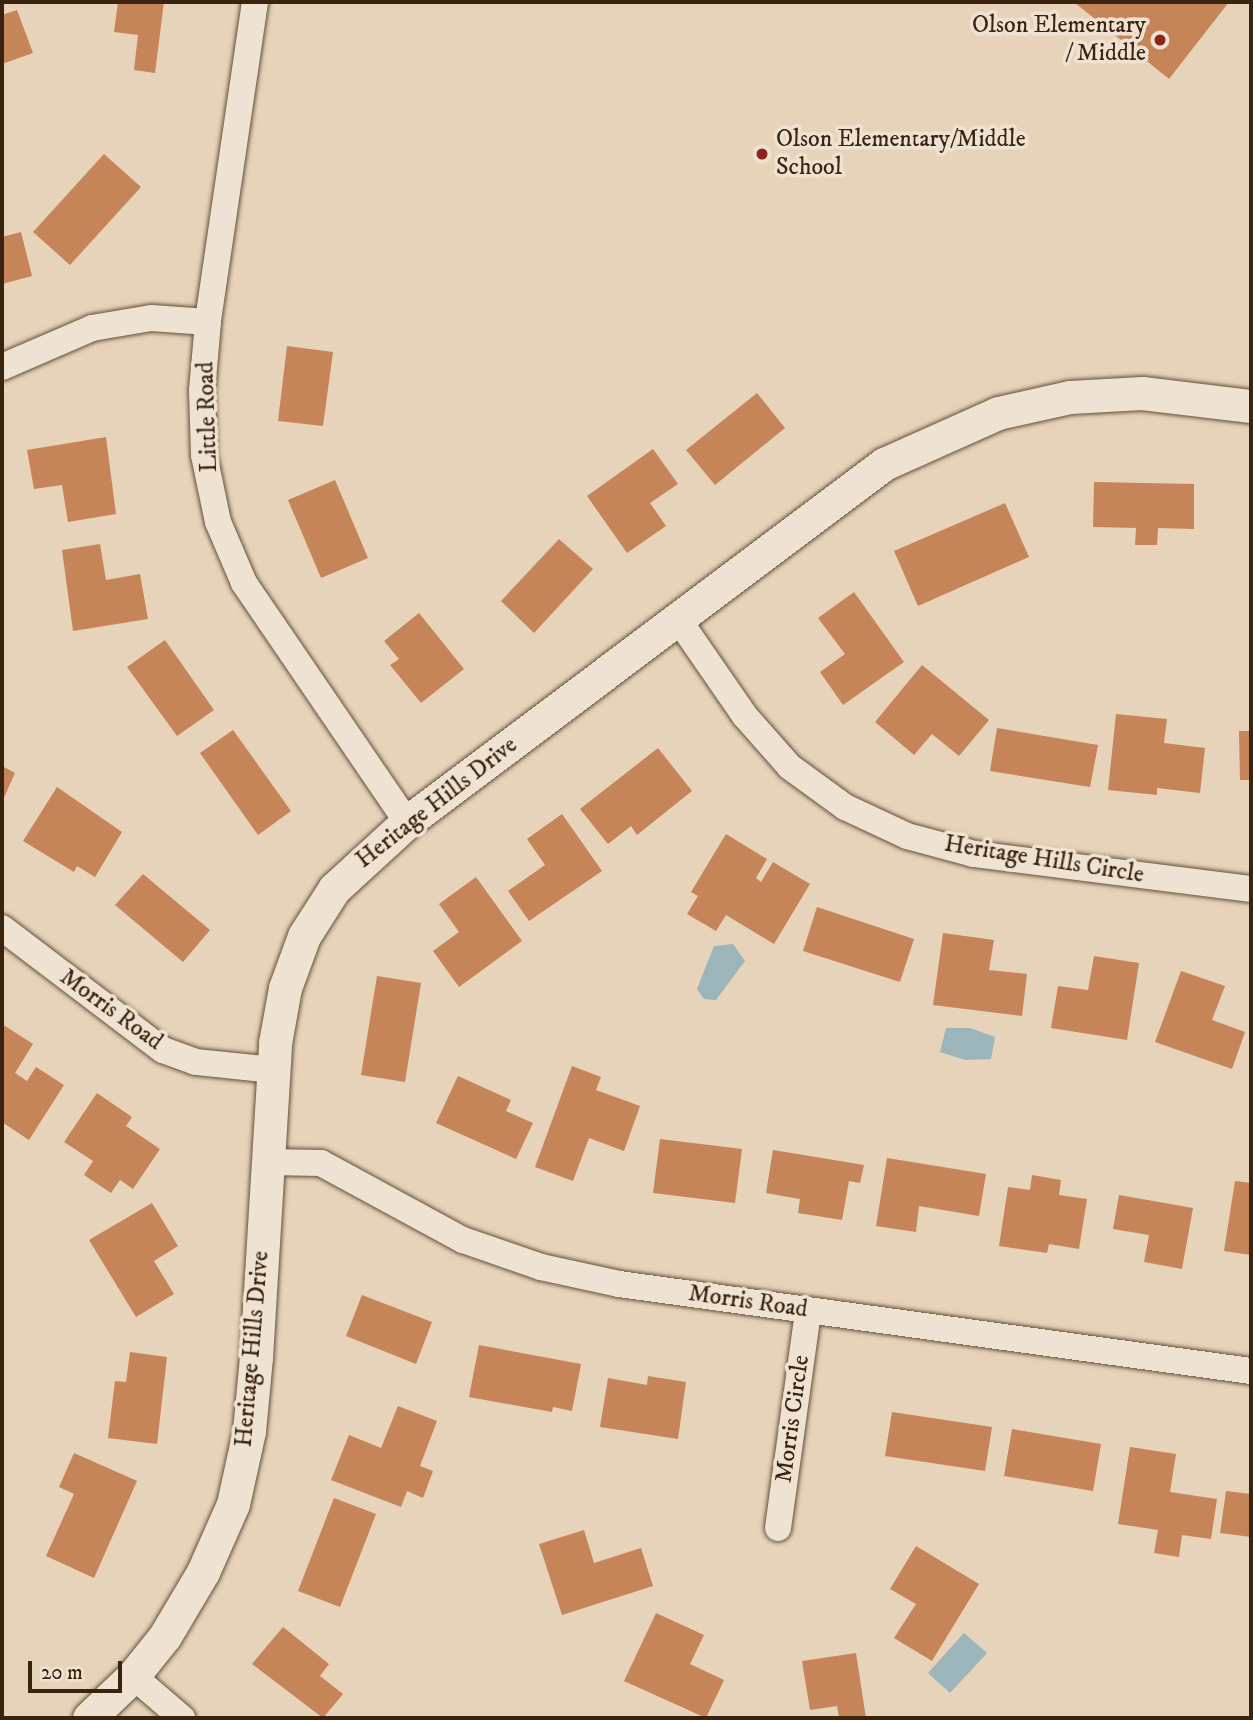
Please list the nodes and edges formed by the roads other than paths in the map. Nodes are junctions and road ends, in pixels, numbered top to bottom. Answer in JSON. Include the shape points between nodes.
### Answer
{"nodes":[{"id":1,"x":255,"y":2,"type":"edge"},
{"id":2,"x":208,"y":322,"type":"junction"},
{"id":3,"x":2,"y":367,"type":"edge"},
{"id":4,"x":1251,"y":406,"type":"edge"},
{"id":5,"x":678,"y":619,"type":"junction"},
{"id":6,"x":407,"y":822,"type":"junction"},
{"id":7,"x":1251,"y":889,"type":"edge"},
{"id":8,"x":2,"y":928,"type":"edge"},
{"id":9,"x":273,"y":1070,"type":"junction"},
{"id":10,"x":267,"y":1162,"type":"junction"},
{"id":11,"x":808,"y":1311,"type":"junction"},
{"id":12,"x":1251,"y":1371,"type":"edge"},
{"id":13,"x":778,"y":1528,"type":"dead end"},
{"id":14,"x":133,"y":1676,"type":"junction"},
{"id":15,"x":89,"y":1718,"type":"edge"},
{"id":16,"x":182,"y":1718,"type":"edge"}],
"edges":[{"from":1,"to":2,"type":"street","name":"Little Road"},
{"from":2,"to":3,"type":"street","via":[[151,318],[92,328]]},
{"from":2,"to":6,"type":"street","name":"Little Road","via":[[202,390],[204,455],[218,522],[244,583],[272,629]]},
{"from":4,"to":5,"type":"street","name":"Heritage Hills Drive","via":[[1142,393],[1070,397],[998,413],[884,464]]},
{"from":5,"to":6,"type":"street","name":"Heritage Hills Drive"},
{"from":5,"to":7,"type":"street","name":"Heritage Hills Circle","via":[[745,716],[790,767],[845,807],[907,836],[974,854]]},
{"from":6,"to":9,"type":"street","name":"Heritage Hills Drive","via":[[334,889],[304,936],[285,988]]},
{"from":8,"to":9,"type":"street","name":"Morris Road","via":[[163,1050],[195,1062]]},
{"from":9,"to":10,"type":"street","name":"Heritage Hills Drive"},
{"from":10,"to":11,"type":"street","name":"Morris Road","via":[[321,1163],[463,1240],[541,1267],[619,1284]]},
{"from":10,"to":14,"type":"street","name":"Heritage Hills Drive","via":[[249,1431],[233,1504],[203,1573],[165,1636]]},
{"from":11,"to":12,"type":"street","name":"Morris Road"},
{"from":11,"to":13,"type":"street","name":"Morris Circle"},
{"from":14,"to":15,"type":"street","name":"Heritage Hills Drive"},
{"from":14,"to":16,"type":"street"}]}
